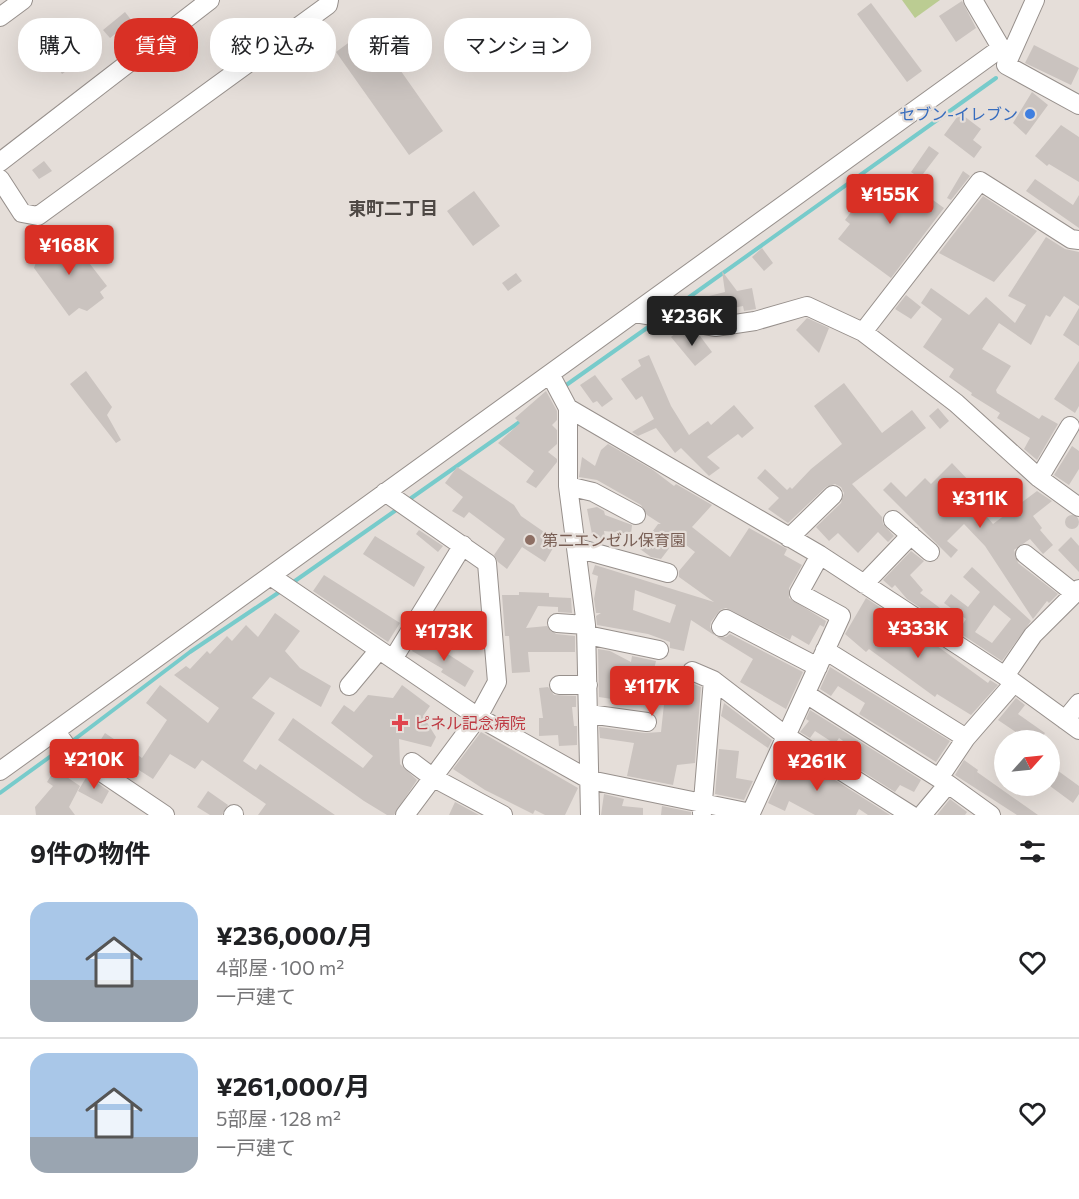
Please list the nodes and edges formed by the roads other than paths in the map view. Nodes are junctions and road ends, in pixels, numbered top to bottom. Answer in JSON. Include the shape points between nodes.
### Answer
{"nodes":[{"id":1,"x":23,"y":0,"type":"edge"},
{"id":2,"x":210,"y":0,"type":"edge"},
{"id":3,"x":329,"y":0,"type":"edge"},
{"id":4,"x":973,"y":0,"type":"edge"},
{"id":5,"x":1035,"y":0,"type":"edge"},
{"id":6,"x":0,"y":17,"type":"edge"},
{"id":7,"x":1005,"y":54,"type":"junction"},
{"id":8,"x":1079,"y":105,"type":"edge"},
{"id":9,"x":0,"y":162,"type":"edge"},
{"id":10,"x":0,"y":180,"type":"edge"},
{"id":11,"x":1079,"y":240,"type":"edge"},
{"id":12,"x":634,"y":313,"type":"junction"},
{"id":13,"x":863,"y":332,"type":"junction"},
{"id":14,"x":550,"y":374,"type":"junction"},
{"id":15,"x":568,"y":408,"type":"junction"},
{"id":16,"x":1070,"y":426,"type":"dead end"},
{"id":17,"x":1039,"y":478,"type":"junction"},
{"id":18,"x":568,"y":486,"type":"junction"},
{"id":19,"x":385,"y":492,"type":"junction"},
{"id":20,"x":833,"y":495,"type":"dead end"},
{"id":21,"x":1079,"y":507,"type":"edge"},
{"id":22,"x":636,"y":515,"type":"dead end"},
{"id":23,"x":893,"y":520,"type":"dead end"},
{"id":24,"x":911,"y":535,"type":"junction"},
{"id":25,"x":789,"y":538,"type":"junction"},
{"id":26,"x":464,"y":545,"type":"junction"},
{"id":27,"x":576,"y":548,"type":"junction"},
{"id":28,"x":930,"y":552,"type":"dead end"},
{"id":29,"x":1025,"y":554,"type":"dead end"},
{"id":30,"x":820,"y":555,"type":"junction"},
{"id":31,"x":670,"y":572,"type":"dead end"},
{"id":32,"x":272,"y":577,"type":"junction"},
{"id":33,"x":864,"y":584,"type":"junction"},
{"id":34,"x":1077,"y":591,"type":"edge"},
{"id":35,"x":558,"y":623,"type":"dead end"},
{"id":36,"x":722,"y":627,"type":"dead end"},
{"id":37,"x":587,"y":630,"type":"junction"},
{"id":38,"x":659,"y":650,"type":"dead end"},
{"id":39,"x":825,"y":650,"type":"junction"},
{"id":40,"x":386,"y":654,"type":"junction"},
{"id":41,"x":818,"y":667,"type":"junction"},
{"id":42,"x":692,"y":671,"type":"dead end"},
{"id":43,"x":1009,"y":679,"type":"junction"},
{"id":44,"x":713,"y":680,"type":"junction"},
{"id":45,"x":559,"y":685,"type":"dead end"},
{"id":46,"x":588,"y":685,"type":"junction"},
{"id":47,"x":349,"y":686,"type":"dead end"},
{"id":48,"x":806,"y":694,"type":"junction"},
{"id":49,"x":1079,"y":703,"type":"edge"},
{"id":50,"x":589,"y":714,"type":"junction"},
{"id":51,"x":478,"y":717,"type":"junction"},
{"id":52,"x":647,"y":722,"type":"dead end"},
{"id":53,"x":1072,"y":725,"type":"edge"},
{"id":54,"x":57,"y":733,"type":"junction"},
{"id":55,"x":786,"y":736,"type":"junction"},
{"id":56,"x":966,"y":738,"type":"junction"},
{"id":57,"x":412,"y":762,"type":"dead end"},
{"id":58,"x":0,"y":771,"type":"edge"},
{"id":59,"x":432,"y":777,"type":"junction"},
{"id":60,"x":590,"y":780,"type":"junction"},
{"id":61,"x":943,"y":782,"type":"junction"},
{"id":62,"x":702,"y":809,"type":"edge"},
{"id":63,"x":756,"y":813,"type":"edge"},
{"id":64,"x":165,"y":815,"type":"edge"},
{"id":65,"x":405,"y":815,"type":"edge"},
{"id":66,"x":503,"y":815,"type":"edge"},
{"id":67,"x":590,"y":815,"type":"edge"},
{"id":68,"x":911,"y":815,"type":"edge"},
{"id":69,"x":922,"y":815,"type":"edge"},
{"id":70,"x":991,"y":815,"type":"edge"}],
"edges":[{"from":1,"to":6,"type":"street"},
{"from":2,"to":9,"type":"street"},
{"from":3,"to":10,"type":"street","via":[[328,5],[38,216],[22,213]]},
{"from":4,"to":7,"type":"street"},
{"from":5,"to":7,"type":"street"},
{"from":7,"to":8,"type":"street","via":[[1006,65]]},
{"from":7,"to":12,"type":"street"},
{"from":11,"to":13,"type":"street","via":[[1071,239],[980,181]]},
{"from":12,"to":13,"type":"street","via":[[715,327],[755,321],[807,306]]},
{"from":12,"to":14,"type":"street"},
{"from":13,"to":17,"type":"street","via":[[956,403]]},
{"from":14,"to":15,"type":"street"},
{"from":14,"to":19,"type":"street"},
{"from":15,"to":18,"type":"street"},
{"from":15,"to":25,"type":"street"},
{"from":16,"to":17,"type":"street"},
{"from":17,"to":21,"type":"street"},
{"from":18,"to":22,"type":"street","via":[[593,492]]},
{"from":18,"to":27,"type":"street"},
{"from":19,"to":26,"type":"street"},
{"from":19,"to":32,"type":"street"},
{"from":20,"to":25,"type":"street"},
{"from":23,"to":24,"type":"street"},
{"from":24,"to":28,"type":"street"},
{"from":24,"to":33,"type":"street"},
{"from":25,"to":30,"type":"street"},
{"from":26,"to":40,"type":"street"},
{"from":26,"to":51,"type":"street","via":[[490,570],[497,682]]},
{"from":27,"to":31,"type":"street"},
{"from":27,"to":37,"type":"street"},
{"from":29,"to":34,"type":"street"},
{"from":30,"to":33,"type":"street"},
{"from":30,"to":39,"type":"street","via":[[799,593],[841,616]]},
{"from":32,"to":40,"type":"street"},
{"from":32,"to":54,"type":"street"},
{"from":33,"to":43,"type":"street"},
{"from":34,"to":43,"type":"street","via":[[1033,635]]},
{"from":35,"to":37,"type":"street"},
{"from":36,"to":41,"type":"street","via":[[726,619]]},
{"from":37,"to":38,"type":"street"},
{"from":37,"to":46,"type":"street"},
{"from":39,"to":41,"type":"street"},
{"from":39,"to":56,"type":"street"},
{"from":40,"to":47,"type":"street"},
{"from":40,"to":51,"type":"street"},
{"from":41,"to":48,"type":"street"},
{"from":42,"to":44,"type":"street"},
{"from":43,"to":53,"type":"street"},
{"from":43,"to":56,"type":"street"},
{"from":44,"to":55,"type":"street"},
{"from":44,"to":62,"type":"street"},
{"from":45,"to":46,"type":"street"},
{"from":46,"to":50,"type":"street"},
{"from":48,"to":55,"type":"street"},
{"from":48,"to":61,"type":"street"},
{"from":49,"to":53,"type":"street"},
{"from":50,"to":52,"type":"street"},
{"from":50,"to":60,"type":"street"},
{"from":51,"to":59,"type":"street"},
{"from":51,"to":60,"type":"street"},
{"from":54,"to":58,"type":"street"},
{"from":54,"to":64,"type":"street","via":[[70,751]]},
{"from":55,"to":63,"type":"street"},
{"from":55,"to":68,"type":"street"},
{"from":56,"to":61,"type":"street"},
{"from":57,"to":59,"type":"street"},
{"from":59,"to":65,"type":"street"},
{"from":59,"to":66,"type":"street"},
{"from":60,"to":62,"type":"street"},
{"from":60,"to":67,"type":"street"},
{"from":61,"to":69,"type":"street"},
{"from":61,"to":70,"type":"street"},
{"from":62,"to":63,"type":"street"}]}
